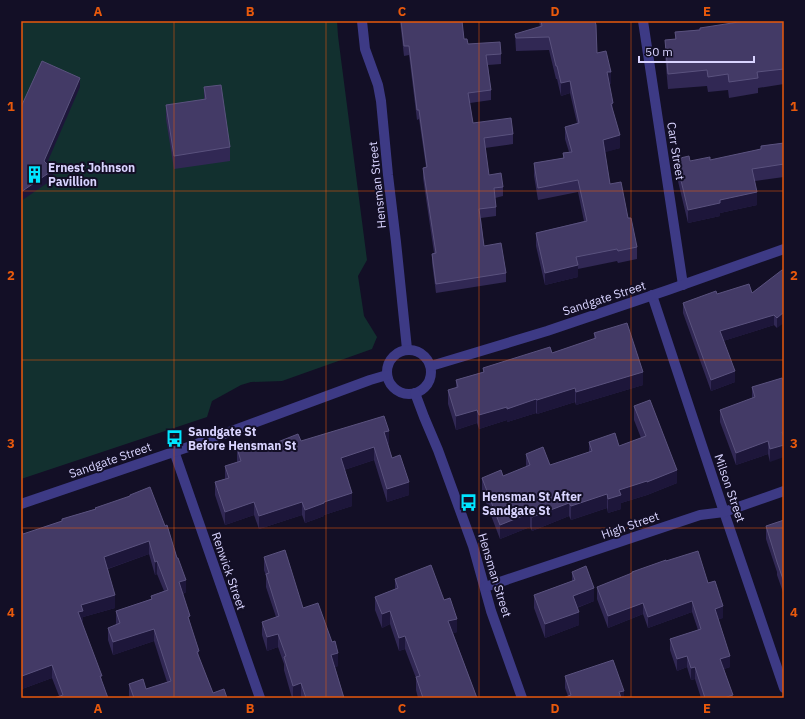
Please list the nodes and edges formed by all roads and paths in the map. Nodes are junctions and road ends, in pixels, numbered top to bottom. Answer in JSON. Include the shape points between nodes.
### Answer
{"nodes":[{"id":1,"x":362,"y":21,"type":"edge"},
{"id":2,"x":643,"y":21,"type":"edge"},
{"id":3,"x":784,"y":250,"type":"edge"},
{"id":4,"x":683,"y":285,"type":"junction"},
{"id":5,"x":652,"y":295,"type":"junction"},
{"id":6,"x":407,"y":349,"type":"junction"},
{"id":7,"x":431,"y":366,"type":"junction"},
{"id":8,"x":387,"y":375,"type":"junction"},
{"id":9,"x":415,"y":393,"type":"junction"},
{"id":10,"x":174,"y":452,"type":"junction"},
{"id":11,"x":784,"y":491,"type":"edge"},
{"id":12,"x":21,"y":504,"type":"edge"},
{"id":13,"x":724,"y":512,"type":"junction"},
{"id":14,"x":485,"y":587,"type":"junction"},
{"id":15,"x":784,"y":688,"type":"edge"},
{"id":16,"x":260,"y":698,"type":"edge"},
{"id":17,"x":522,"y":698,"type":"edge"}],
"edges":[{"from":1,"to":6,"type":"street","name":"Hensman Street","via":[[365,48],[381,101]]},
{"from":2,"to":4,"type":"street","name":"Carr Street"},
{"from":3,"to":4,"type":"street","name":"Sandgate Street"},
{"from":4,"to":5,"type":"street","name":"Sandgate Street"},
{"from":5,"to":7,"type":"street","name":"Sandgate Street","via":[[547,331]]},
{"from":5,"to":13,"type":"street","name":"Milson Street"},
{"from":6,"to":7,"type":"street","via":[[424,355]]},
{"from":6,"to":8,"type":"street","via":[[394,355]]},
{"from":7,"to":9,"type":"street","via":[[432,373],[427,386]]},
{"from":8,"to":9,"type":"street","via":[[394,388],[400,392]]},
{"from":8,"to":10,"type":"street","name":"Sandgate Street"},
{"from":9,"to":14,"type":"street","name":"Hensman Street","via":[[473,546]]},
{"from":10,"to":12,"type":"street","name":"Sandgate Street"},
{"from":10,"to":16,"type":"street","name":"Renwick Street"},
{"from":11,"to":13,"type":"street","name":"High Street"},
{"from":13,"to":14,"type":"street","name":"High Street","via":[[700,515]]},
{"from":13,"to":15,"type":"street","name":"Milson Street"},
{"from":14,"to":17,"type":"street","name":"Hensman Street"}]}
